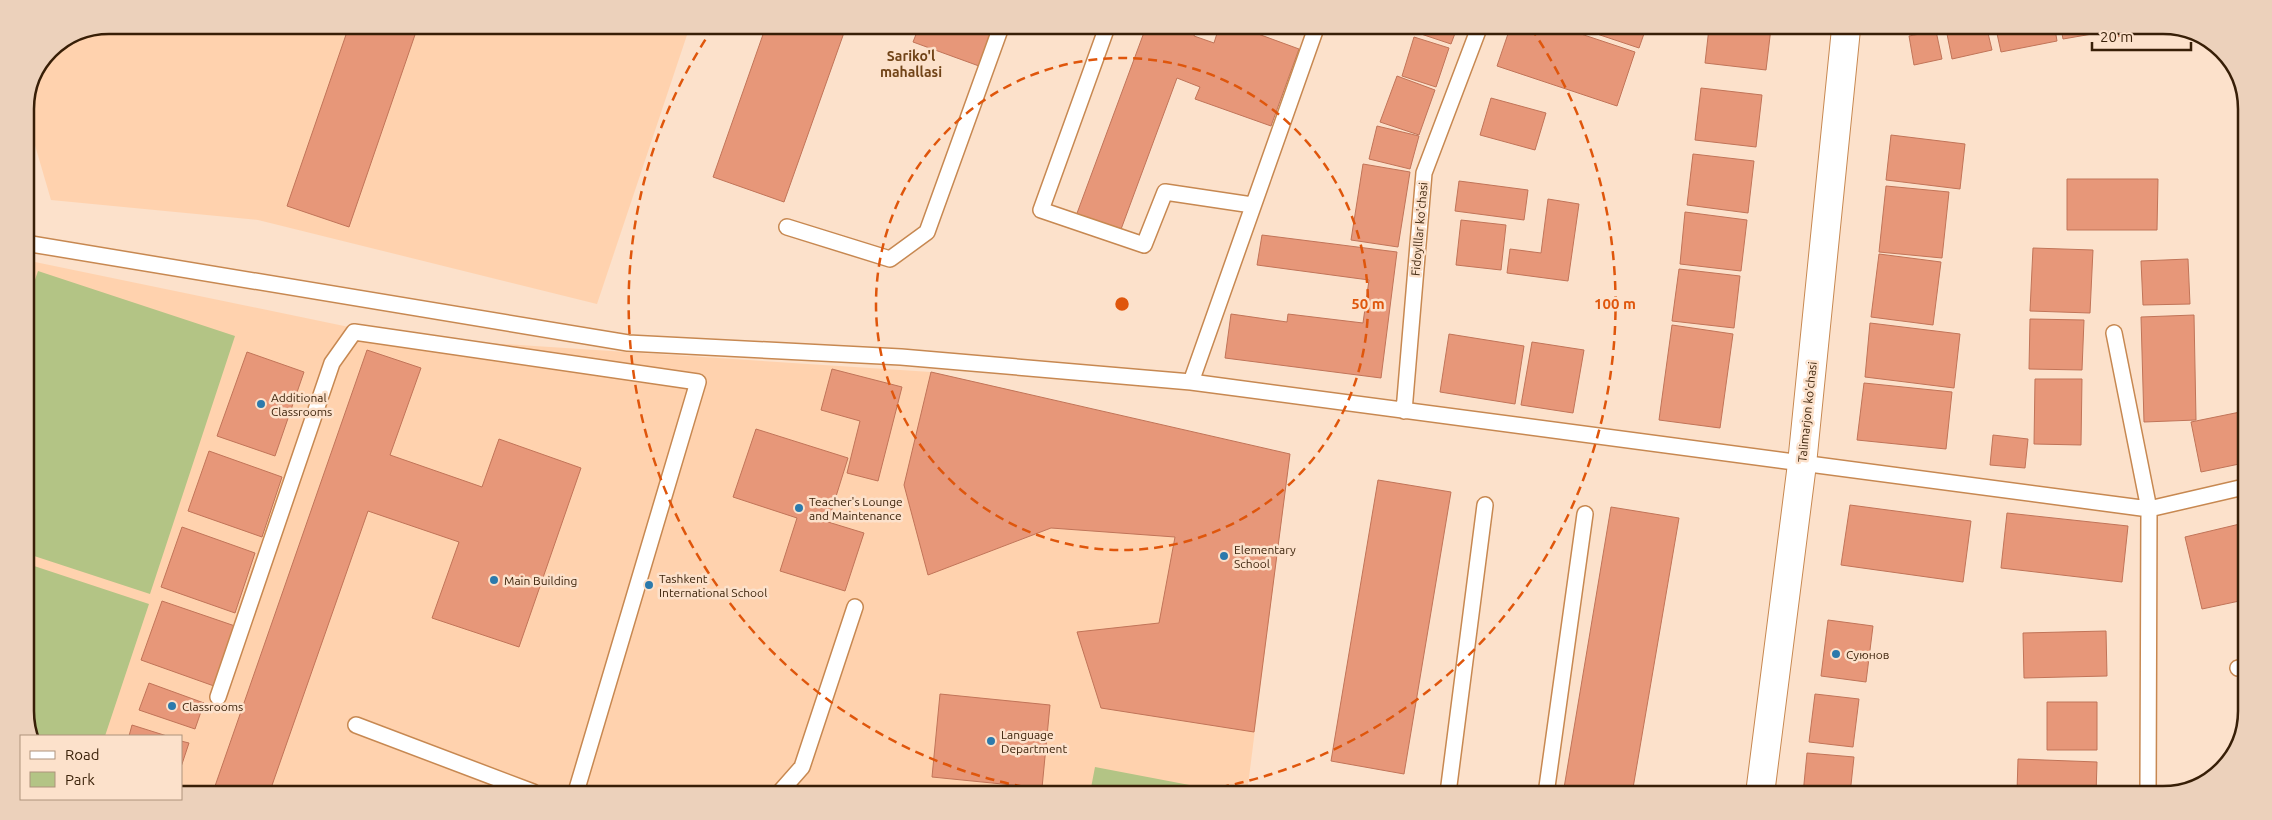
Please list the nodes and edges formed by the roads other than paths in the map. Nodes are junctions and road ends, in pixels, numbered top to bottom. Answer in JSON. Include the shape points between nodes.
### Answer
{"nodes":[{"id":1,"x":998,"y":34,"type":"edge"},
{"id":2,"x":1104,"y":34,"type":"edge"},
{"id":3,"x":1314,"y":34,"type":"edge"},
{"id":4,"x":1477,"y":34,"type":"edge"},
{"id":5,"x":1845,"y":34,"type":"edge"},
{"id":6,"x":1252,"y":205,"type":"junction"},
{"id":7,"x":788,"y":227,"type":"dead end"},
{"id":8,"x":34,"y":244,"type":"edge"},
{"id":9,"x":2114,"y":333,"type":"dead end"},
{"id":10,"x":1191,"y":382,"type":"junction"},
{"id":11,"x":1404,"y":411,"type":"junction"},
{"id":12,"x":1802,"y":464,"type":"junction"},
{"id":13,"x":2238,"y":488,"type":"edge"},
{"id":14,"x":1485,"y":505,"type":"dead end"},
{"id":15,"x":2149,"y":510,"type":"junction"},
{"id":16,"x":1585,"y":514,"type":"dead end"},
{"id":17,"x":855,"y":607,"type":"dead end"},
{"id":18,"x":218,"y":697,"type":"dead end"},
{"id":19,"x":356,"y":725,"type":"dead end"},
{"id":20,"x":517,"y":786,"type":"edge"},
{"id":21,"x":578,"y":786,"type":"edge"},
{"id":22,"x":785,"y":786,"type":"edge"},
{"id":23,"x":1449,"y":786,"type":"edge"},
{"id":24,"x":1547,"y":786,"type":"edge"},
{"id":25,"x":1761,"y":786,"type":"edge"},
{"id":26,"x":2148,"y":786,"type":"edge"}],
"edges":[{"from":1,"to":7,"type":"lane","via":[[927,232],[890,259]]},
{"from":2,"to":6,"type":"lane","via":[[1041,210],[1144,245],[1165,192]]},
{"from":3,"to":6,"type":"lane"},
{"from":4,"to":11,"type":"lane","name":"Fidoylllar ko'chasi","via":[[1424,173]]},
{"from":5,"to":12,"type":"street","name":"Talimarjon ko'chasi"},
{"from":6,"to":10,"type":"lane"},
{"from":8,"to":10,"type":"lane","via":[[628,343],[901,357]]},
{"from":9,"to":15,"type":"lane"},
{"from":10,"to":11,"type":"lane"},
{"from":11,"to":12,"type":"lane"},
{"from":12,"to":15,"type":"lane"},
{"from":12,"to":25,"type":"street","name":"Talimarjon ko'chasi"},
{"from":13,"to":15,"type":"lane"},
{"from":14,"to":23,"type":"lane"},
{"from":15,"to":26,"type":"lane"},
{"from":16,"to":24,"type":"lane"},
{"from":17,"to":22,"type":"lane","via":[[802,767]]},
{"from":18,"to":21,"type":"lane","via":[[332,362],[354,332],[698,382]]},
{"from":19,"to":20,"type":"lane"}]}
